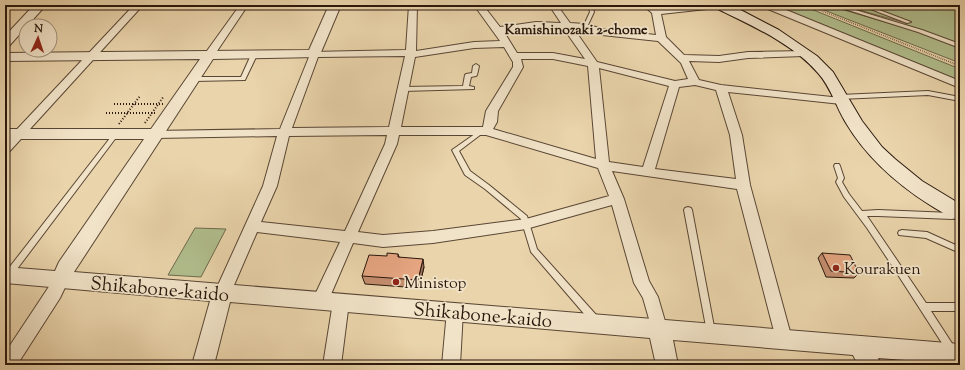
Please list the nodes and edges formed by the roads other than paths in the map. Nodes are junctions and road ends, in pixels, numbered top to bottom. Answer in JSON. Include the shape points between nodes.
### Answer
{"nodes":[{"id":1,"x":40,"y":5,"type":"edge"},
{"id":2,"x":139,"y":5,"type":"edge"},
{"id":3,"x":244,"y":5,"type":"edge"},
{"id":4,"x":335,"y":5,"type":"edge"},
{"id":5,"x":413,"y":5,"type":"edge"},
{"id":6,"x":478,"y":5,"type":"edge"},
{"id":7,"x":553,"y":5,"type":"edge"},
{"id":8,"x":590,"y":5,"type":"edge"},
{"id":9,"x":647,"y":5,"type":"edge"},
{"id":10,"x":716,"y":5,"type":"edge"},
{"id":11,"x":721,"y":5,"type":"edge"},
{"id":12,"x":766,"y":5,"type":"edge"},
{"id":13,"x":834,"y":5,"type":"edge"},
{"id":14,"x":862,"y":5,"type":"edge"},
{"id":15,"x":656,"y":12,"type":"junction"},
{"id":16,"x":567,"y":26,"type":"junction"},
{"id":17,"x":585,"y":28,"type":"junction"},
{"id":18,"x":498,"y":30,"type":"junction"},
{"id":19,"x":920,"y":31,"type":"junction"},
{"id":20,"x":661,"y":38,"type":"junction"},
{"id":21,"x":5,"y":43,"type":"edge"},
{"id":22,"x":508,"y":44,"type":"junction"},
{"id":23,"x":960,"y":46,"type":"edge"},
{"id":24,"x":804,"y":53,"type":"junction"},
{"id":25,"x":314,"y":54,"type":"junction"},
{"id":26,"x":411,"y":54,"type":"junction"},
{"id":27,"x":209,"y":55,"type":"junction"},
{"id":28,"x":254,"y":55,"type":"junction"},
{"id":29,"x":91,"y":56,"type":"junction"},
{"id":30,"x":516,"y":56,"type":"junction"},
{"id":31,"x":5,"y":57,"type":"edge"},
{"id":32,"x":681,"y":58,"type":"junction"},
{"id":33,"x":593,"y":64,"type":"junction"},
{"id":34,"x":476,"y":66,"type":"dead end"},
{"id":35,"x":193,"y":79,"type":"junction"},
{"id":36,"x":695,"y":82,"type":"junction"},
{"id":37,"x":676,"y":84,"type":"junction"},
{"id":38,"x":960,"y":85,"type":"edge"},
{"id":39,"x":721,"y":88,"type":"junction"},
{"id":40,"x":403,"y":89,"type":"junction"},
{"id":41,"x":841,"y":99,"type":"junction"},
{"id":42,"x":960,"y":99,"type":"edge"},
{"id":43,"x":150,"y":129,"type":"junction"},
{"id":44,"x":116,"y":131,"type":"junction"},
{"id":45,"x":394,"y":131,"type":"junction"},
{"id":46,"x":484,"y":131,"type":"junction"},
{"id":47,"x":284,"y":132,"type":"junction"},
{"id":48,"x":13,"y":134,"type":"edge"},
{"id":49,"x":5,"y":149,"type":"edge"},
{"id":50,"x":603,"y":165,"type":"junction"},
{"id":51,"x":837,"y":166,"type":"dead end"},
{"id":52,"x":648,"y":172,"type":"junction"},
{"id":53,"x":743,"y":185,"type":"junction"},
{"id":54,"x":617,"y":198,"type":"junction"},
{"id":55,"x":688,"y":210,"type":"dead end"},
{"id":56,"x":862,"y":214,"type":"junction"},
{"id":57,"x":960,"y":214,"type":"edge"},
{"id":58,"x":526,"y":224,"type":"junction"},
{"id":59,"x":253,"y":226,"type":"junction"},
{"id":60,"x":902,"y":233,"type":"dead end"},
{"id":61,"x":348,"y":237,"type":"junction"},
{"id":62,"x":960,"y":250,"type":"edge"},
{"id":63,"x":7,"y":275,"type":"edge"},
{"id":64,"x":61,"y":279,"type":"junction"},
{"id":65,"x":222,"y":294,"type":"junction"},
{"id":66,"x":320,"y":300,"type":"junction"},
{"id":67,"x":341,"y":302,"type":"junction"},
{"id":68,"x":960,"y":306,"type":"edge"},
{"id":69,"x":925,"y":307,"type":"junction"},
{"id":70,"x":455,"y":311,"type":"junction"},
{"id":71,"x":598,"y":323,"type":"junction"},
{"id":72,"x":659,"y":328,"type":"junction"},
{"id":73,"x":711,"y":333,"type":"junction"},
{"id":74,"x":784,"y":339,"type":"junction"},
{"id":75,"x":859,"y":345,"type":"junction"},
{"id":76,"x":956,"y":353,"type":"edge"},
{"id":77,"x":7,"y":365,"type":"edge"},
{"id":78,"x":203,"y":365,"type":"edge"},
{"id":79,"x":332,"y":365,"type":"edge"},
{"id":80,"x":451,"y":365,"type":"edge"},
{"id":81,"x":667,"y":365,"type":"edge"},
{"id":82,"x":870,"y":365,"type":"edge"}],
"edges":[{"from":1,"to":21,"type":"street"},
{"from":2,"to":29,"type":"street"},
{"from":3,"to":27,"type":"street"},
{"from":4,"to":25,"type":"street"},
{"from":5,"to":26,"type":"street"},
{"from":6,"to":18,"type":"street"},
{"from":7,"to":16,"type":"street"},
{"from":8,"to":17,"type":"lane","via":[[592,12]]},
{"from":9,"to":15,"type":"street"},
{"from":10,"to":15,"type":"street"},
{"from":11,"to":24,"type":"main road","via":[[764,27]]},
{"from":12,"to":38,"type":"street"},
{"from":13,"to":19,"type":"lane"},
{"from":14,"to":19,"type":"lane","via":[[915,24]]},
{"from":15,"to":20,"type":"street"},
{"from":16,"to":17,"type":"street"},
{"from":16,"to":18,"type":"street","via":[[536,25]]},
{"from":16,"to":33,"type":"street"},
{"from":17,"to":20,"type":"street"},
{"from":18,"to":22,"type":"street"},
{"from":19,"to":23,"type":"lane"},
{"from":20,"to":32,"type":"street"},
{"from":22,"to":26,"type":"street","via":[[474,45]]},
{"from":22,"to":30,"type":"street"},
{"from":24,"to":32,"type":"street","via":[[719,59]]},
{"from":24,"to":41,"type":"main road","via":[[825,71]]},
{"from":25,"to":26,"type":"street"},
{"from":25,"to":28,"type":"street"},
{"from":25,"to":47,"type":"street"},
{"from":26,"to":40,"type":"street"},
{"from":27,"to":28,"type":"street"},
{"from":27,"to":29,"type":"street"},
{"from":27,"to":35,"type":"street"},
{"from":28,"to":35,"type":"lane","via":[[243,79]]},
{"from":29,"to":31,"type":"street"},
{"from":29,"to":48,"type":"street"},
{"from":30,"to":33,"type":"street","via":[[553,56]]},
{"from":30,"to":46,"type":"street","via":[[518,67],[492,111],[489,128]]},
{"from":32,"to":36,"type":"street"},
{"from":33,"to":37,"type":"street"},
{"from":33,"to":50,"type":"street"},
{"from":34,"to":40,"type":"lane","via":[[474,74],[468,75],[469,88]]},
{"from":35,"to":43,"type":"street"},
{"from":36,"to":37,"type":"street"},
{"from":36,"to":39,"type":"street"},
{"from":37,"to":52,"type":"street"},
{"from":39,"to":41,"type":"street"},
{"from":39,"to":53,"type":"street","via":[[736,135]]},
{"from":40,"to":45,"type":"street"},
{"from":41,"to":42,"type":"lane","via":[[928,93]]},
{"from":41,"to":57,"type":"main road","via":[[856,126],[895,170],[923,192]]},
{"from":43,"to":44,"type":"street"},
{"from":43,"to":47,"type":"street"},
{"from":43,"to":64,"type":"street"},
{"from":44,"to":48,"type":"street"},
{"from":44,"to":63,"type":"lane"},
{"from":45,"to":46,"type":"street"},
{"from":45,"to":47,"type":"street"},
{"from":45,"to":61,"type":"street","via":[[391,144]]},
{"from":46,"to":50,"type":"street"},
{"from":46,"to":58,"type":"lane","via":[[455,150],[467,173],[524,218]]},
{"from":47,"to":59,"type":"street","via":[[270,186]]},
{"from":48,"to":49,"type":"street"},
{"from":50,"to":52,"type":"street"},
{"from":50,"to":54,"type":"street"},
{"from":51,"to":56,"type":"lane","via":[[841,188]]},
{"from":52,"to":53,"type":"street"},
{"from":53,"to":74,"type":"street"},
{"from":54,"to":58,"type":"street"},
{"from":54,"to":72,"type":"street","via":[[642,283],[650,298]]},
{"from":55,"to":73,"type":"lane"},
{"from":56,"to":57,"type":"lane"},
{"from":56,"to":69,"type":"lane"},
{"from":58,"to":61,"type":"street","via":[[433,237],[382,241]]},
{"from":58,"to":71,"type":"lane","via":[[534,250]]},
{"from":59,"to":61,"type":"street"},
{"from":59,"to":65,"type":"street"},
{"from":60,"to":62,"type":"lane","via":[[926,235]]},
{"from":61,"to":66,"type":"street"},
{"from":63,"to":64,"type":"street","name":"Shikabone-kaido"},
{"from":64,"to":65,"type":"street","name":"Shikabone-kaido"},
{"from":64,"to":77,"type":"street"},
{"from":65,"to":66,"type":"street","name":"Shikabone-kaido"},
{"from":65,"to":78,"type":"street"},
{"from":66,"to":67,"type":"street","name":"Shikabone-kaido"},
{"from":67,"to":70,"type":"street","name":"Shikabone-kaido"},
{"from":67,"to":79,"type":"street"},
{"from":68,"to":69,"type":"lane"},
{"from":69,"to":76,"type":"lane"},
{"from":70,"to":71,"type":"street","name":"Shikabone-kaido"},
{"from":70,"to":80,"type":"street"},
{"from":71,"to":72,"type":"street","name":"Shikabone-kaido"},
{"from":72,"to":73,"type":"street","name":"Shikabone-kaido"},
{"from":72,"to":81,"type":"street"},
{"from":73,"to":74,"type":"street","name":"Shikabone-kaido"},
{"from":74,"to":75,"type":"street","name":"Shikabone-kaido"},
{"from":75,"to":76,"type":"street","name":"Shikabone-kaido"},
{"from":75,"to":82,"type":"street"}]}
